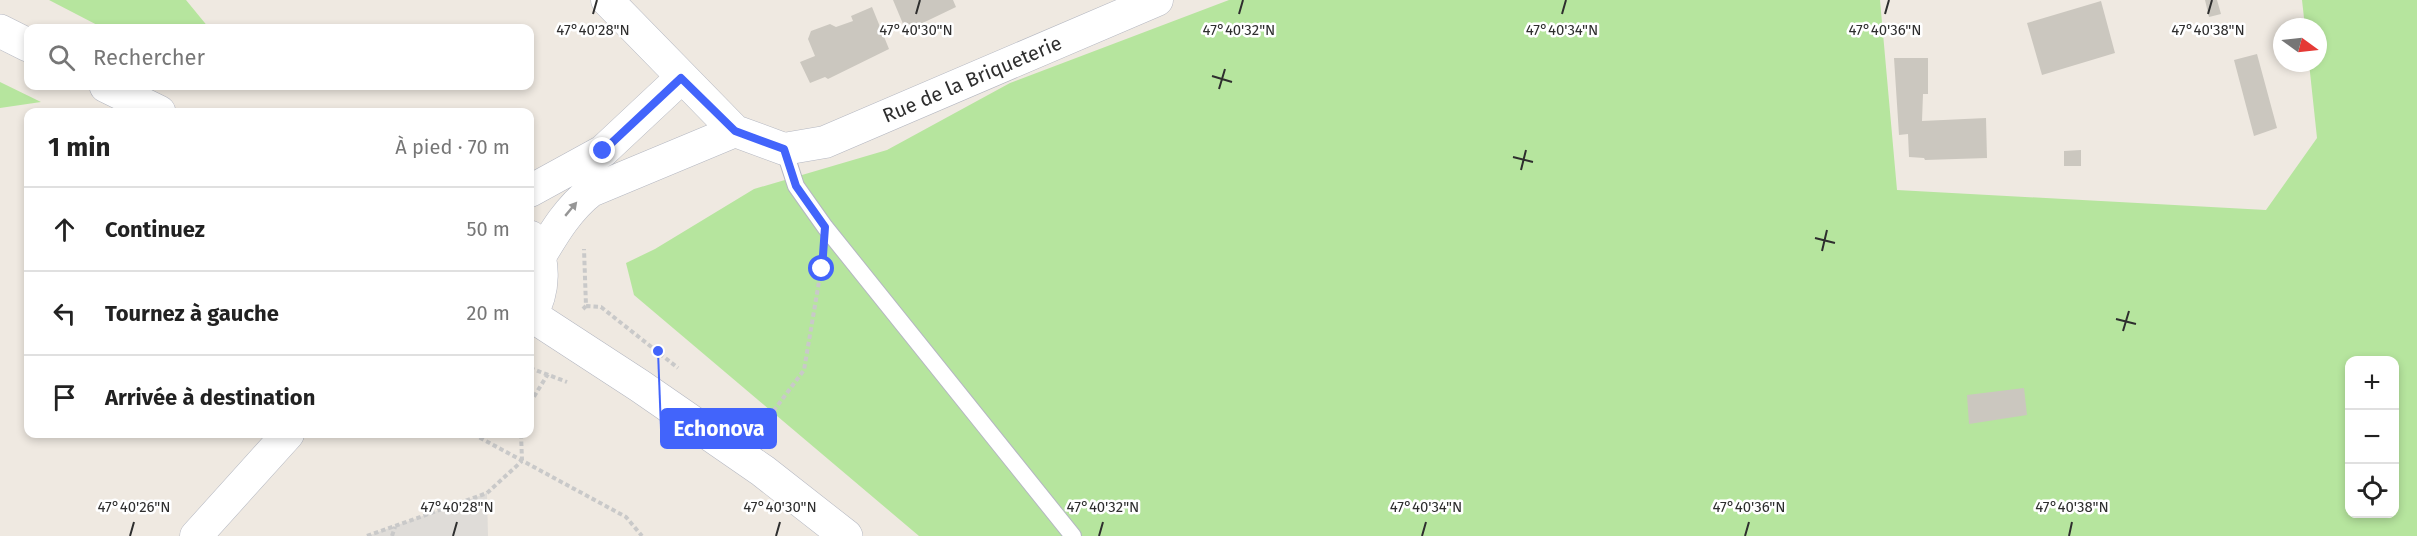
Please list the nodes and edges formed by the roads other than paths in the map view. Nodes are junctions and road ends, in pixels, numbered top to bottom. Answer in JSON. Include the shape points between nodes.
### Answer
{"nodes":[{"id":1,"x":607,"y":0,"type":"edge"},
{"id":2,"x":1157,"y":0,"type":"edge"},
{"id":3,"x":0,"y":31,"type":"edge"},
{"id":4,"x":24,"y":43,"type":"edge"},
{"id":5,"x":681,"y":78,"type":"junction"},
{"id":6,"x":114,"y":90,"type":"edge"},
{"id":7,"x":151,"y":108,"type":"edge"},
{"id":8,"x":735,"y":131,"type":"junction"},
{"id":9,"x":784,"y":149,"type":"junction"},
{"id":10,"x":534,"y":189,"type":"edge"},
{"id":11,"x":534,"y":247,"type":"edge"},
{"id":12,"x":534,"y":304,"type":"edge"},
{"id":13,"x":534,"y":319,"type":"edge"},
{"id":14,"x":285,"y":438,"type":"edge"},
{"id":15,"x":301,"y":438,"type":"edge"},
{"id":16,"x":257,"y":470,"type":"junction"},
{"id":17,"x":196,"y":536,"type":"edge"},
{"id":18,"x":846,"y":536,"type":"edge"},
{"id":19,"x":1073,"y":536,"type":"edge"}],
"edges":[{"from":1,"to":5,"type":"street"},
{"from":2,"to":9,"type":"street","name":"Rue de la Briqueterie","via":[[825,142]]},
{"from":3,"to":4,"type":"street"},
{"from":5,"to":8,"type":"street"},
{"from":5,"to":10,"type":"street","via":[[603,151]]},
{"from":6,"to":7,"type":"street"},
{"from":8,"to":9,"type":"street"},
{"from":11,"to":8,"type":"street","one_way":true,"via":[[591,191]]},
{"from":9,"to":19,"type":"lane","via":[[796,186],[825,227]]},
{"from":11,"to":12,"type":"street","via":[[542,273]]},
{"from":13,"to":18,"type":"street","via":[[763,471]]},
{"from":14,"to":16,"type":"street"},
{"from":15,"to":16,"type":"street"},
{"from":16,"to":17,"type":"street"}]}
